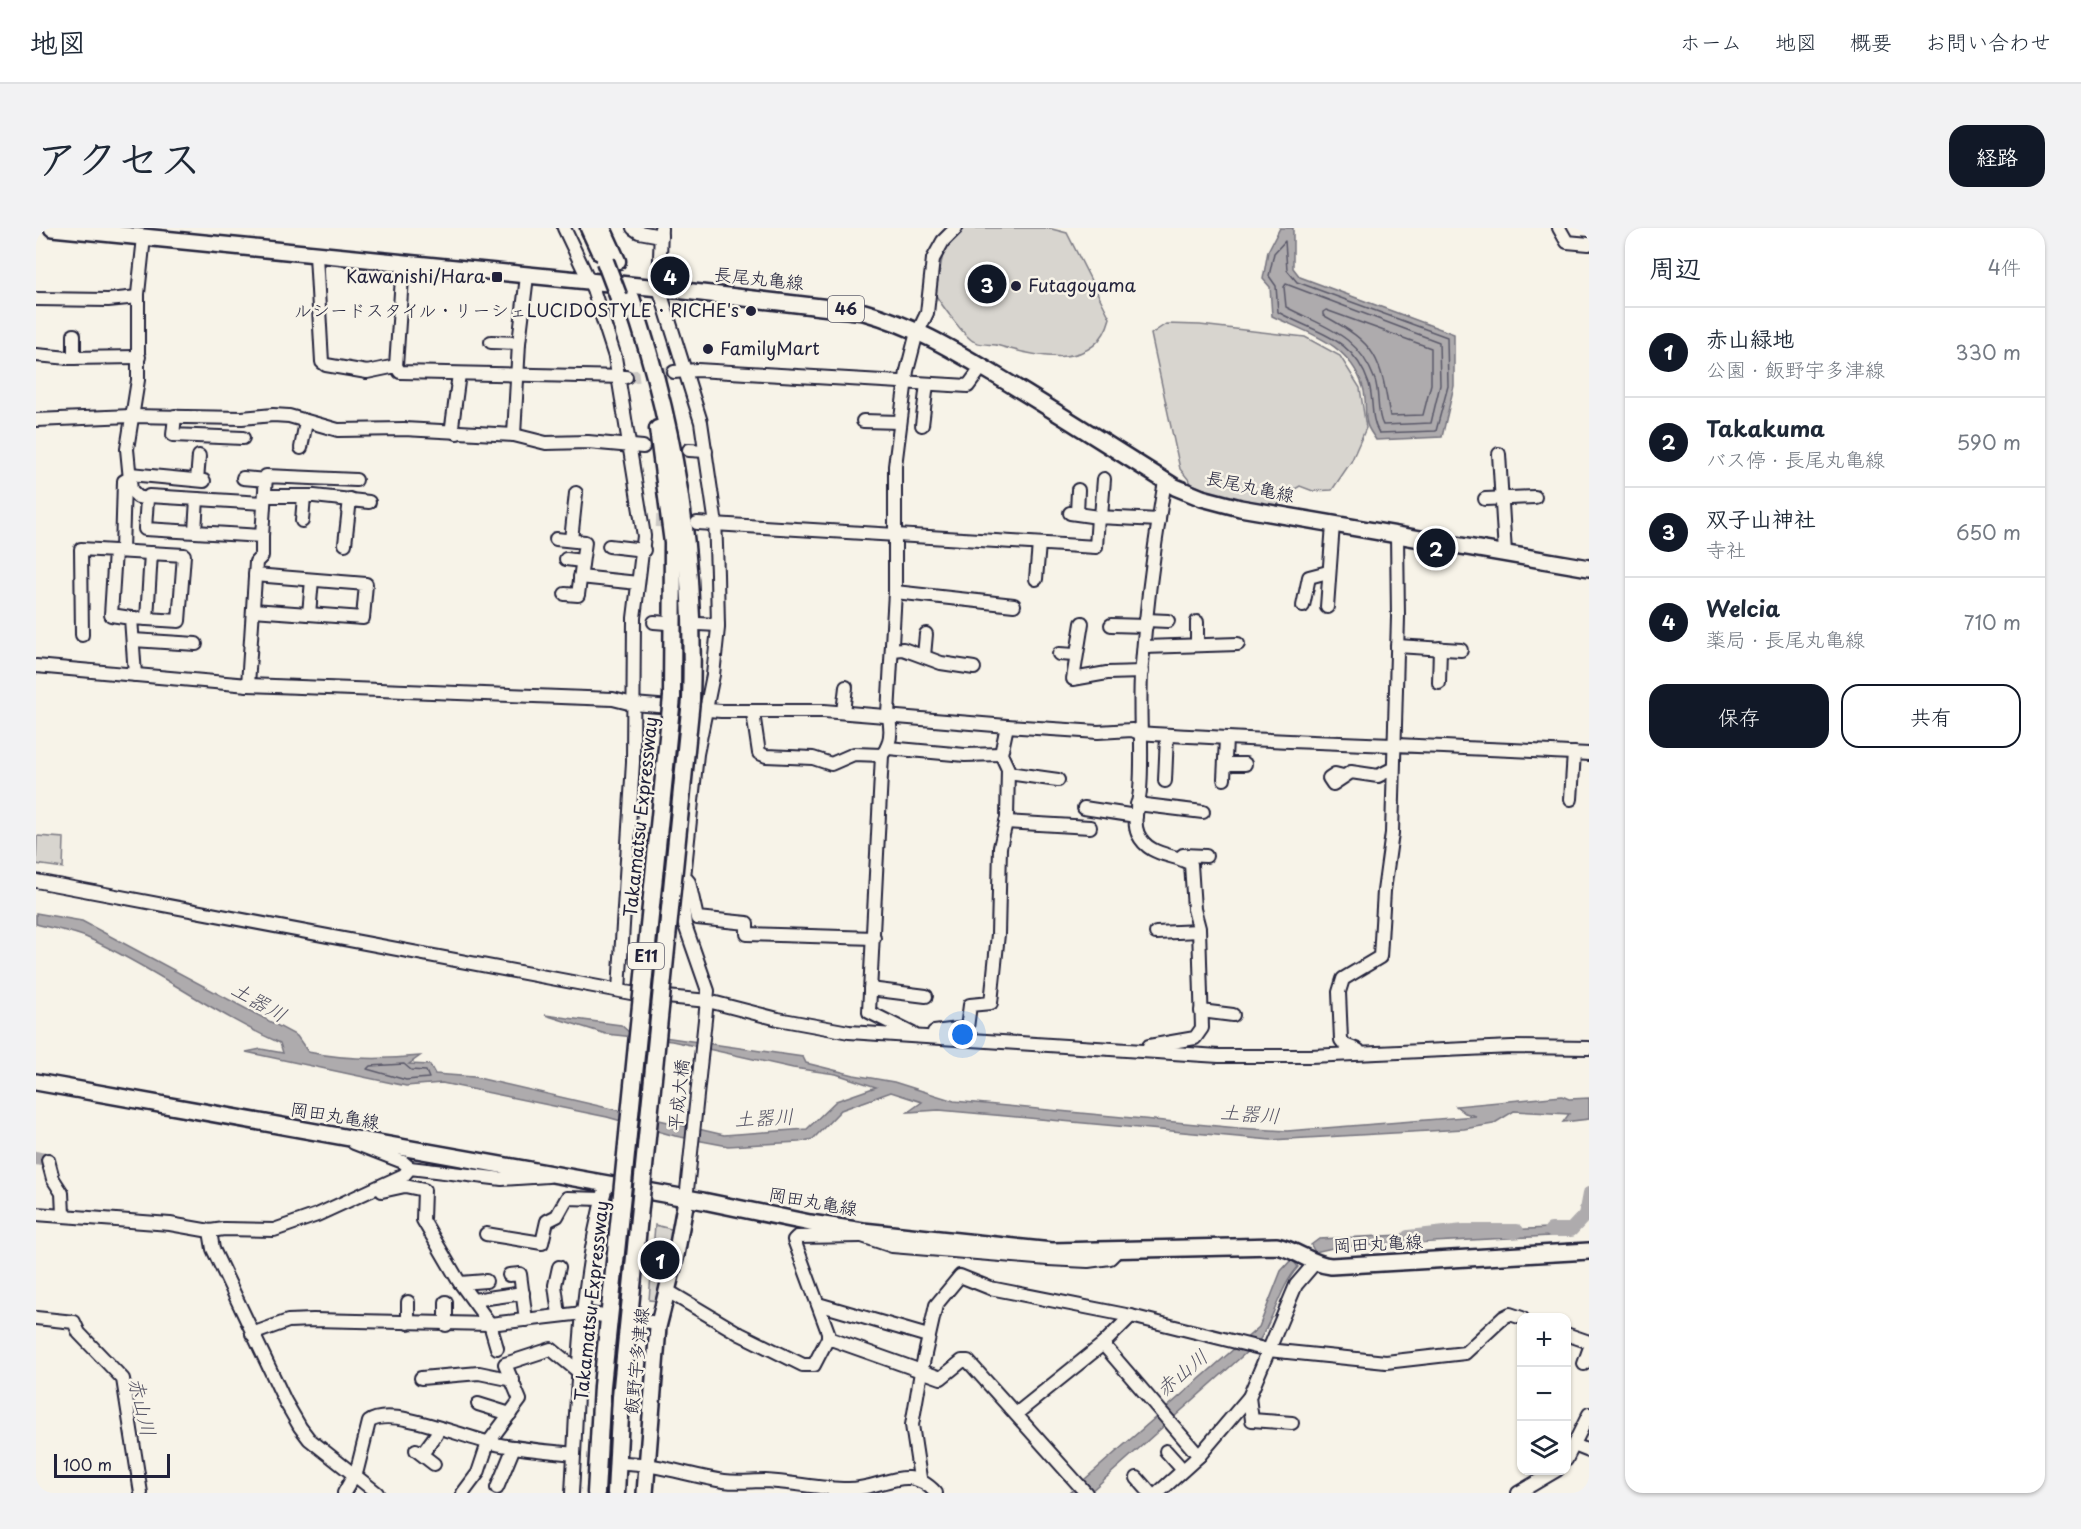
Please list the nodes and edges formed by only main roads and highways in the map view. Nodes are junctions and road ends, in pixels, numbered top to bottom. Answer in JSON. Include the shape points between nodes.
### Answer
{"nodes":[{"id":1,"x":52,"y":228,"type":"edge"},
{"id":2,"x":589,"y":228,"type":"edge"},
{"id":3,"x":602,"y":228,"type":"edge"},
{"id":4,"x":611,"y":261,"type":"junction"},
{"id":5,"x":625,"y":298,"type":"junction"},
{"id":6,"x":1589,"y":568,"type":"edge"},
{"id":7,"x":36,"y":1082,"type":"edge"},
{"id":8,"x":686,"y":1193,"type":"junction"},
{"id":9,"x":1589,"y":1251,"type":"edge"},
{"id":10,"x":596,"y":1493,"type":"edge"},
{"id":11,"x":616,"y":1493,"type":"edge"},
{"id":12,"x":645,"y":1493,"type":"edge"}],
"edges":[{"from":1,"to":6,"type":"main road","name":"長尾丸亀線","number":"46","via":[[864,312],[920,331],[1166,481],[1202,498]]},
{"from":2,"to":4,"type":"highway","name":"Takamatsu Expressway","number":"E11"},
{"from":3,"to":4,"type":"highway","name":"Takamatsu Expressway","number":"E11"},
{"from":4,"to":5,"type":"highway","name":"Takamatsu Expressway","number":"E11"},
{"from":5,"to":10,"type":"highway","name":"Takamatsu Expressway","number":"E11","bridge":true,"via":[[654,404],[669,495],[674,576],[672,697],[602,1386]]},
{"from":5,"to":11,"type":"highway","name":"Takamatsu Expressway","number":"E11","bridge":true,"via":[[664,401],[681,494],[698,704],[639,1217],[621,1396]]},
{"from":7,"to":8,"type":"main road","name":"岡田丸亀線","via":[[552,1175],[604,1192]]},
{"from":8,"to":9,"type":"main road","name":"岡田丸亀線","via":[[862,1233],[1052,1251],[1277,1246],[1314,1264],[1348,1266]]},
{"from":8,"to":12,"type":"main road","name":"飯野宇多津線","via":[[659,1323]]}]}
